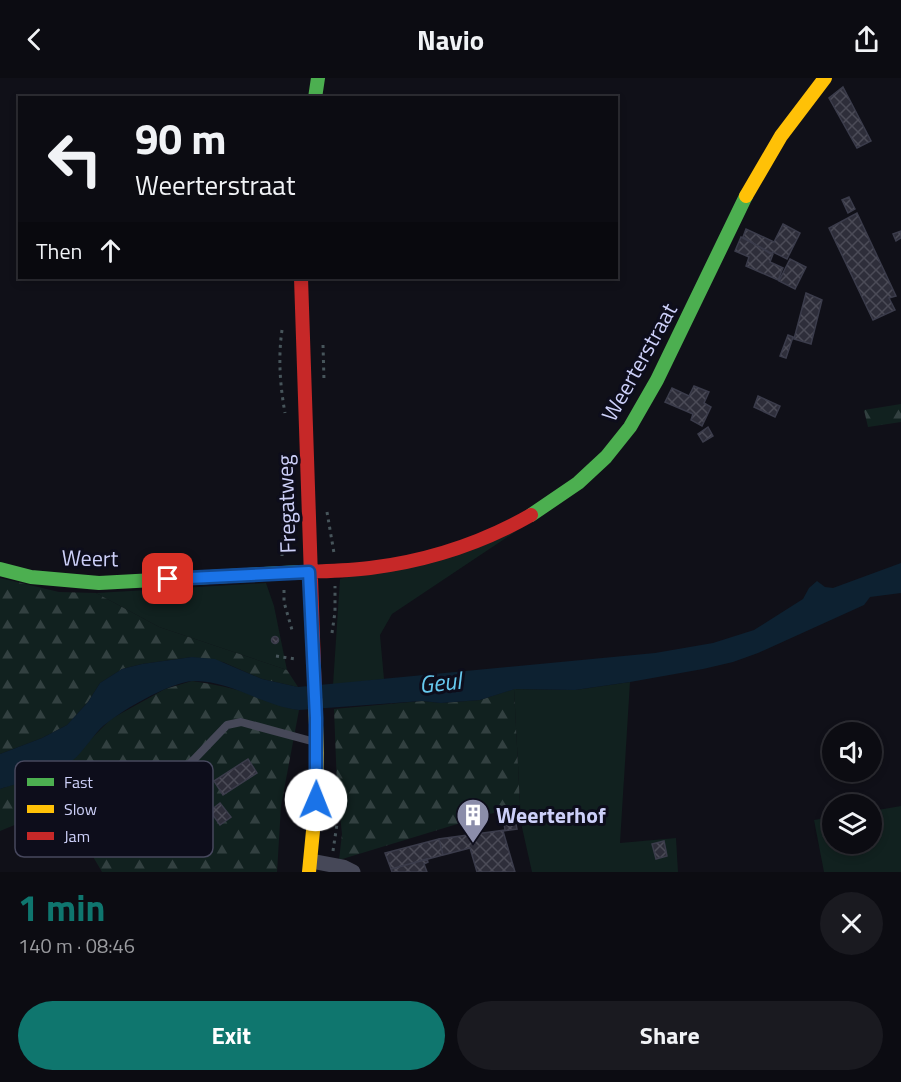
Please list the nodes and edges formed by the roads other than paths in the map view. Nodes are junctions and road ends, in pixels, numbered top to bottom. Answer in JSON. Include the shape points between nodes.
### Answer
{"nodes":[{"id":1,"x":318,"y":78,"type":"edge"},
{"id":2,"x":825,"y":78,"type":"edge"},
{"id":3,"x":315,"y":96,"type":"edge"},
{"id":4,"x":301,"y":279,"type":"edge"},
{"id":5,"x":0,"y":569,"type":"edge"},
{"id":6,"x":309,"y":572,"type":"junction"},
{"id":7,"x":252,"y":575,"type":"joint"},
{"id":8,"x":317,"y":742,"type":"junction"},
{"id":9,"x":193,"y":761,"type":"edge"},
{"id":10,"x":310,"y":866,"type":"edge"},
{"id":11,"x":353,"y":872,"type":"edge"}],
"edges":[{"from":1,"to":3,"type":"street"},
{"from":2,"to":6,"type":"street","name":"Weerterstraat","via":[[794,118],[757,178],[648,399],[611,450],[555,500],[481,540],[407,563]]},
{"from":4,"to":6,"type":"street","name":"Fregatweg"},
{"from":5,"to":7,"type":"street","name":"Weert","via":[[31,577],[99,583]]},
{"from":6,"to":7,"type":"street","name":"Weerterstraat"},
{"from":6,"to":8,"type":"street","name":"Fregatweg"},
{"from":8,"to":9,"type":"lane","via":[[241,722],[228,725]]},
{"from":8,"to":10,"type":"street","name":"Fregatweg"},
{"from":10,"to":11,"type":"street","via":[[343,867]]}]}
